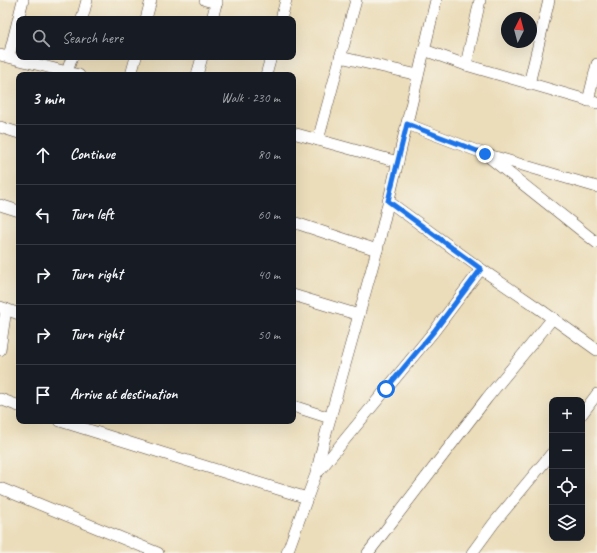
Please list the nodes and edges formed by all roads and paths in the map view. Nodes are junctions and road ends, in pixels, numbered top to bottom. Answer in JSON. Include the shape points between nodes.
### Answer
{"nodes":[{"id":1,"x":23,"y":0,"type":"edge"},
{"id":2,"x":87,"y":0,"type":"edge"},
{"id":3,"x":151,"y":0,"type":"edge"},
{"id":4,"x":205,"y":0,"type":"edge"},
{"id":5,"x":286,"y":0,"type":"edge"},
{"id":6,"x":356,"y":0,"type":"edge"},
{"id":7,"x":436,"y":0,"type":"edge"},
{"id":8,"x":480,"y":0,"type":"edge"},
{"id":9,"x":550,"y":0,"type":"edge"},
{"id":10,"x":217,"y":1,"type":"edge"},
{"id":11,"x":18,"y":16,"type":"edge"},
{"id":12,"x":83,"y":16,"type":"edge"},
{"id":13,"x":147,"y":16,"type":"edge"},
{"id":14,"x":213,"y":16,"type":"edge"},
{"id":15,"x":282,"y":16,"type":"edge"},
{"id":16,"x":16,"y":21,"type":"edge"},
{"id":17,"x":424,"y":50,"type":"junction"},
{"id":18,"x":5,"y":55,"type":"edge"},
{"id":19,"x":340,"y":57,"type":"junction"},
{"id":20,"x":16,"y":58,"type":"edge"},
{"id":21,"x":24,"y":60,"type":"edge"},
{"id":22,"x":71,"y":60,"type":"edge"},
{"id":23,"x":135,"y":60,"type":"edge"},
{"id":24,"x":201,"y":60,"type":"edge"},
{"id":25,"x":270,"y":60,"type":"edge"},
{"id":26,"x":597,"y":64,"type":"edge"},
{"id":27,"x":466,"y":65,"type":"junction"},
{"id":28,"x":68,"y":72,"type":"joint"},
{"id":29,"x":132,"y":72,"type":"edge"},
{"id":30,"x":198,"y":72,"type":"edge"},
{"id":31,"x":267,"y":72,"type":"edge"},
{"id":32,"x":418,"y":75,"type":"junction"},
{"id":33,"x":529,"y":84,"type":"junction"},
{"id":34,"x":592,"y":102,"type":"edge"},
{"id":35,"x":407,"y":124,"type":"junction"},
{"id":36,"x":0,"y":127,"type":"edge"},
{"id":37,"x":16,"y":133,"type":"edge"},
{"id":38,"x":296,"y":134,"type":"edge"},
{"id":39,"x":318,"y":140,"type":"junction"},
{"id":40,"x":485,"y":154,"type":"junction"},
{"id":41,"x":398,"y":162,"type":"junction"},
{"id":42,"x":597,"y":187,"type":"edge"},
{"id":43,"x":388,"y":201,"type":"junction"},
{"id":44,"x":0,"y":205,"type":"edge"},
{"id":45,"x":16,"y":210,"type":"edge"},
{"id":46,"x":296,"y":223,"type":"edge"},
{"id":47,"x":597,"y":244,"type":"edge"},
{"id":48,"x":377,"y":250,"type":"junction"},
{"id":49,"x":481,"y":269,"type":"junction"},
{"id":50,"x":296,"y":296,"type":"edge"},
{"id":51,"x":3,"y":308,"type":"edge"},
{"id":52,"x":16,"y":313,"type":"edge"},
{"id":53,"x":359,"y":315,"type":"junction"},
{"id":54,"x":553,"y":318,"type":"junction"},
{"id":55,"x":0,"y":350,"type":"edge"},
{"id":56,"x":597,"y":350,"type":"edge"},
{"id":57,"x":597,"y":394,"type":"edge"},
{"id":58,"x":0,"y":399,"type":"edge"},
{"id":59,"x":16,"y":405,"type":"edge"},
{"id":60,"x":296,"y":407,"type":"edge"},
{"id":61,"x":585,"y":410,"type":"edge"},
{"id":62,"x":330,"y":418,"type":"junction"},
{"id":63,"x":70,"y":424,"type":"edge"},
{"id":64,"x":549,"y":456,"type":"edge"},
{"id":65,"x":316,"y":474,"type":"junction"},
{"id":66,"x":0,"y":488,"type":"edge"},
{"id":67,"x":306,"y":498,"type":"junction"},
{"id":68,"x":158,"y":553,"type":"edge"},
{"id":69,"x":287,"y":553,"type":"edge"},
{"id":70,"x":368,"y":553,"type":"edge"},
{"id":71,"x":472,"y":553,"type":"edge"}],
"edges":[{"from":1,"to":11,"type":"street"},
{"from":2,"to":12,"type":"street"},
{"from":3,"to":13,"type":"street"},
{"from":4,"to":10,"type":"street"},
{"from":5,"to":15,"type":"street"},
{"from":6,"to":19,"type":"street"},
{"from":7,"to":17,"type":"street"},
{"from":8,"to":27,"type":"street"},
{"from":9,"to":33,"type":"street"},
{"from":10,"to":14,"type":"street"},
{"from":16,"to":18,"type":"street"},
{"from":17,"to":27,"type":"street"},
{"from":17,"to":32,"type":"street"},
{"from":18,"to":20,"type":"street"},
{"from":19,"to":32,"type":"street"},
{"from":19,"to":39,"type":"street"},
{"from":21,"to":28,"type":"street"},
{"from":22,"to":28,"type":"street"},
{"from":23,"to":29,"type":"street"},
{"from":24,"to":30,"type":"street"},
{"from":25,"to":31,"type":"street"},
{"from":26,"to":34,"type":"street"},
{"from":27,"to":33,"type":"street"},
{"from":32,"to":35,"type":"street"},
{"from":33,"to":34,"type":"street"},
{"from":35,"to":40,"type":"street"},
{"from":35,"to":41,"type":"street"},
{"from":36,"to":37,"type":"street"},
{"from":38,"to":39,"type":"street"},
{"from":39,"to":41,"type":"street"},
{"from":40,"to":42,"type":"street"},
{"from":40,"to":47,"type":"street"},
{"from":41,"to":43,"type":"street"},
{"from":43,"to":48,"type":"street"},
{"from":43,"to":49,"type":"street"},
{"from":44,"to":45,"type":"street"},
{"from":46,"to":48,"type":"street"},
{"from":48,"to":53,"type":"street"},
{"from":49,"to":54,"type":"street"},
{"from":49,"to":65,"type":"street","via":[[435,330]]},
{"from":50,"to":53,"type":"street"},
{"from":51,"to":52,"type":"street"},
{"from":51,"to":55,"type":"street"},
{"from":53,"to":62,"type":"street"},
{"from":54,"to":56,"type":"street"},
{"from":54,"to":70,"type":"street","via":[[487,398]]},
{"from":57,"to":61,"type":"street"},
{"from":58,"to":59,"type":"street"},
{"from":60,"to":62,"type":"street"},
{"from":62,"to":65,"type":"street"},
{"from":63,"to":67,"type":"street"},
{"from":64,"to":71,"type":"street"},
{"from":65,"to":67,"type":"street"},
{"from":66,"to":68,"type":"street"},
{"from":67,"to":69,"type":"street"}]}
